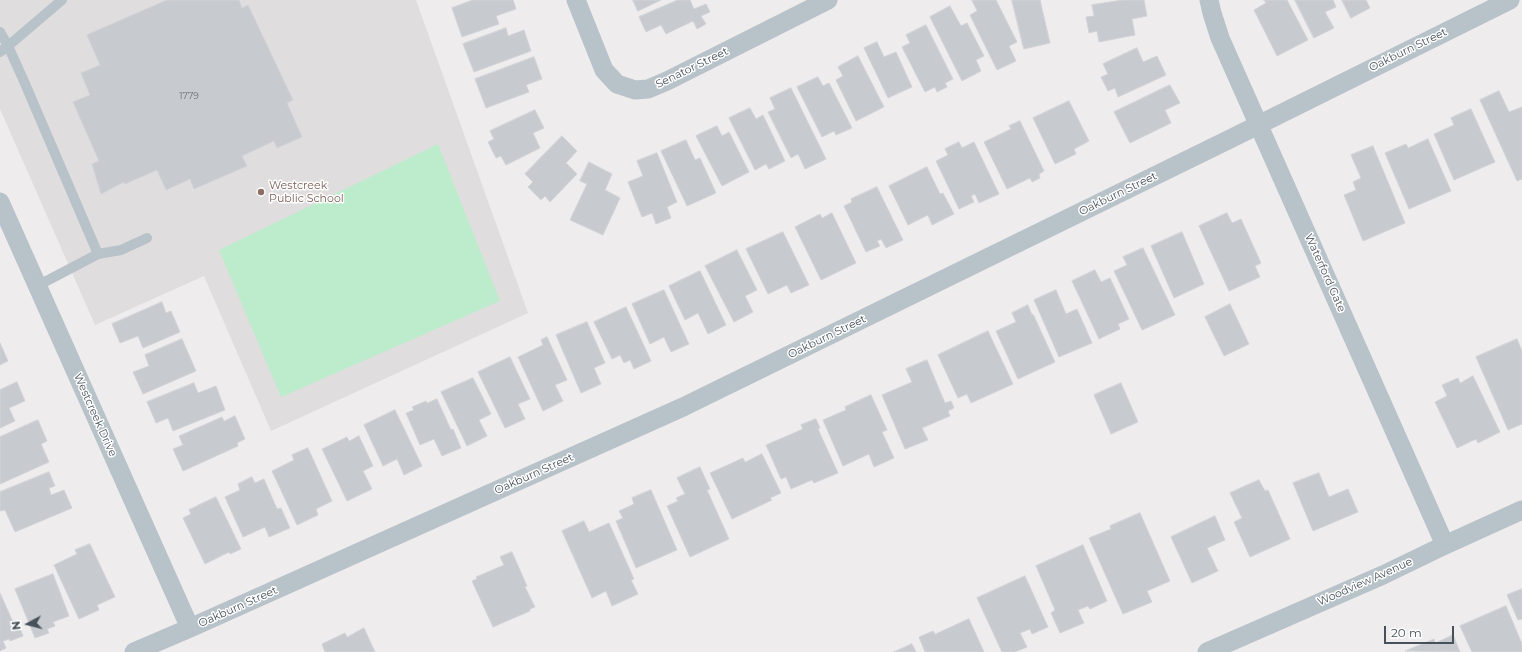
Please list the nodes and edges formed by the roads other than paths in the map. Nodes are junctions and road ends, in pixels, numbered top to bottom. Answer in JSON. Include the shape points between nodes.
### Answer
{"nodes":[{"id":1,"x":62,"y":0,"type":"edge"},
{"id":2,"x":576,"y":0,"type":"edge"},
{"id":3,"x":828,"y":0,"type":"edge"},
{"id":4,"x":1209,"y":0,"type":"edge"},
{"id":5,"x":1510,"y":0,"type":"edge"},
{"id":6,"x":0,"y":32,"type":"edge"},
{"id":7,"x":4,"y":49,"type":"edge"},
{"id":8,"x":1260,"y":124,"type":"junction"},
{"id":9,"x":0,"y":202,"type":"edge"},
{"id":10,"x":147,"y":238,"type":"dead end"},
{"id":11,"x":98,"y":254,"type":"junction"},
{"id":12,"x":37,"y":286,"type":"junction"},
{"id":13,"x":1522,"y":510,"type":"edge"},
{"id":14,"x":1445,"y":545,"type":"junction"},
{"id":15,"x":190,"y":628,"type":"junction"},
{"id":16,"x":134,"y":652,"type":"edge"},
{"id":17,"x":1207,"y":652,"type":"edge"}],
"edges":[{"from":1,"to":7,"type":"lane"},
{"from":2,"to":3,"type":"street","name":"Senator Street","via":[[604,70],[617,84],[635,90],[648,89],[661,83]]},
{"from":4,"to":8,"type":"street","name":"Waterford Gate","via":[[1220,38]]},
{"from":5,"to":8,"type":"street","name":"Oakburn Street"},
{"from":6,"to":7,"type":"lane"},
{"from":7,"to":11,"type":"lane"},
{"from":8,"to":14,"type":"street","name":"Waterford Gate"},
{"from":8,"to":15,"type":"street","name":"Oakburn Street","via":[[683,407]]},
{"from":9,"to":12,"type":"street","name":"Westcreek Drive"},
{"from":10,"to":11,"type":"lane","via":[[121,250]]},
{"from":11,"to":12,"type":"lane"},
{"from":12,"to":15,"type":"street","name":"Westcreek Drive"},
{"from":13,"to":14,"type":"street","name":"Woodview Avenue"},
{"from":14,"to":17,"type":"street","name":"Woodview Avenue"},
{"from":15,"to":16,"type":"street","name":"Oakburn Street"}]}
